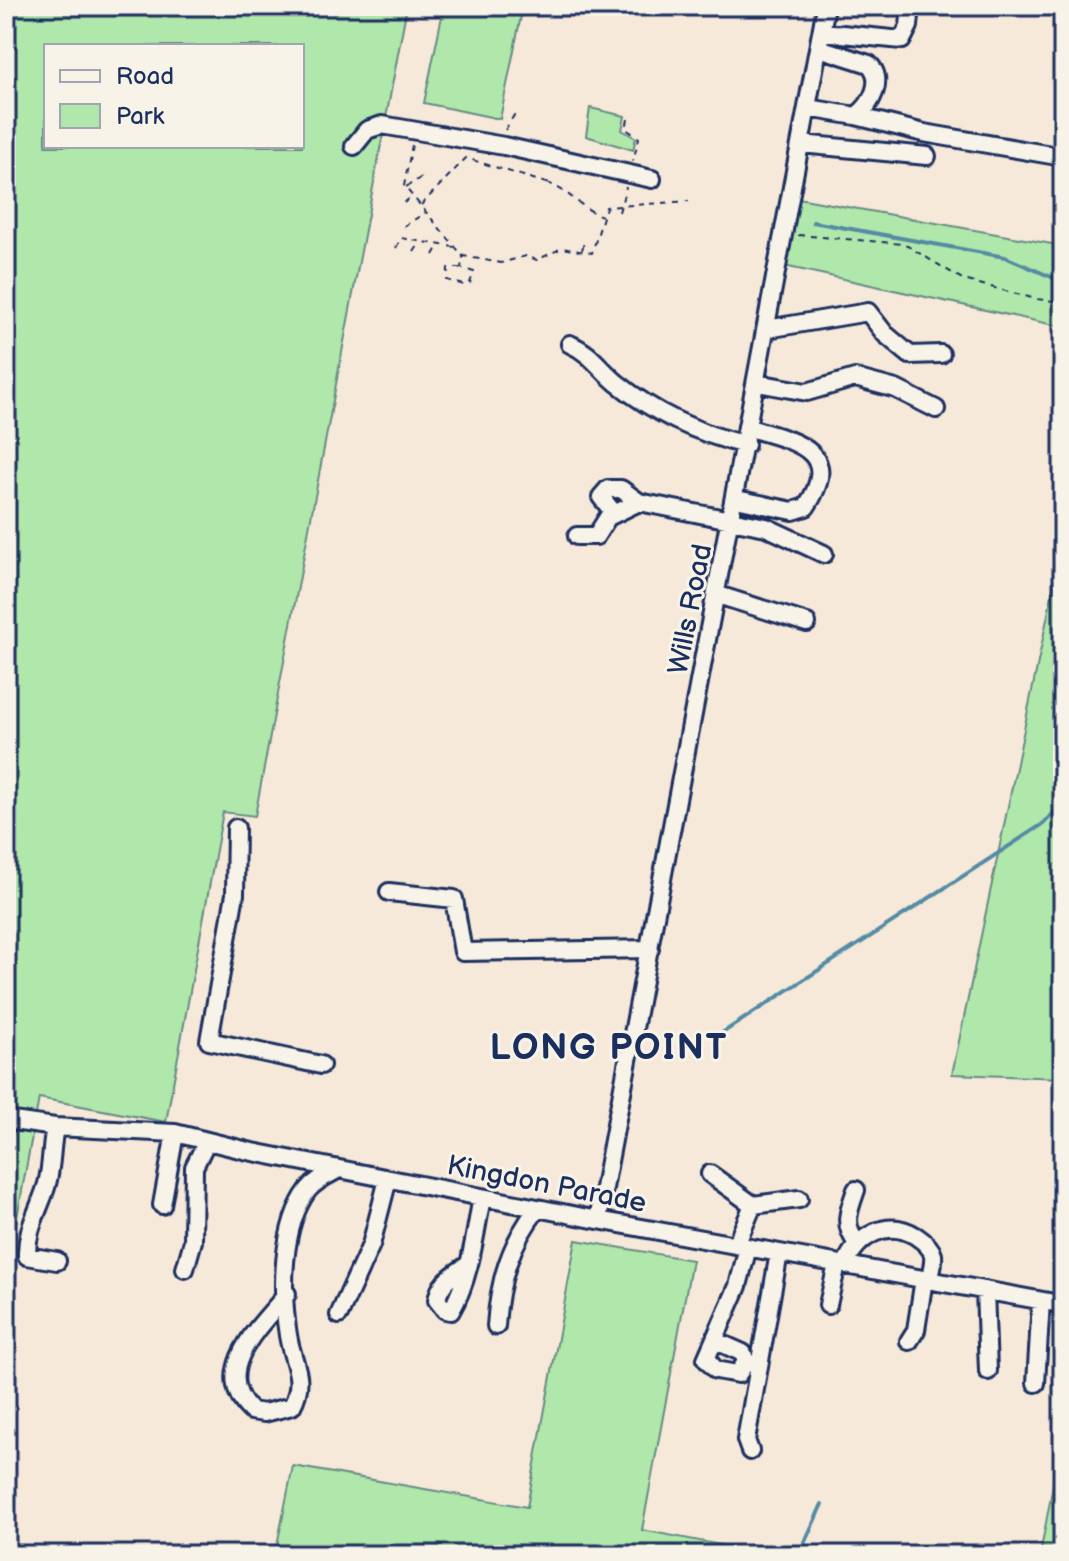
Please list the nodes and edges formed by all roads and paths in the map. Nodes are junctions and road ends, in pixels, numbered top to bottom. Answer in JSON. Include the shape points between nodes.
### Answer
{"nodes":[{"id":1,"x":826,"y":6,"type":"edge"},
{"id":2,"x":911,"y":6,"type":"edge"},
{"id":3,"x":820,"y":40,"type":"junction"},
{"id":4,"x":808,"y":108,"type":"junction"},
{"id":5,"x":516,"y":112,"type":"dead end"},
{"id":6,"x":856,"y":116,"type":"junction"},
{"id":7,"x":415,"y":130,"type":"junction"},
{"id":8,"x":495,"y":144,"type":"junction"},
{"id":9,"x":801,"y":144,"type":"junction"},
{"id":10,"x":354,"y":146,"type":"dead end"},
{"id":11,"x":927,"y":156,"type":"dead end"},
{"id":12,"x":1063,"y":157,"type":"edge"},
{"id":13,"x":449,"y":166,"type":"dead end"},
{"id":14,"x":454,"y":170,"type":"junction"},
{"id":15,"x":436,"y":179,"type":"dead end"},
{"id":16,"x":652,"y":179,"type":"dead end"},
{"id":17,"x":423,"y":181,"type":"dead end"},
{"id":18,"x":546,"y":183,"type":"junction"},
{"id":19,"x":441,"y":184,"type":"junction"},
{"id":20,"x":405,"y":188,"type":"junction"},
{"id":21,"x":544,"y":189,"type":"dead end"},
{"id":22,"x":412,"y":197,"type":"junction"},
{"id":23,"x":689,"y":201,"type":"dead end"},
{"id":24,"x":404,"y":203,"type":"dead end"},
{"id":25,"x":420,"y":206,"type":"junction"},
{"id":26,"x":426,"y":213,"type":"junction"},
{"id":27,"x":602,"y":216,"type":"junction"},
{"id":28,"x":433,"y":220,"type":"junction"},
{"id":29,"x":428,"y":225,"type":"dead end"},
{"id":30,"x":404,"y":226,"type":"dead end"},
{"id":31,"x":785,"y":233,"type":"junction"},
{"id":32,"x":420,"y":242,"type":"junction"},
{"id":33,"x":584,"y":242,"type":"dead end"},
{"id":34,"x":440,"y":245,"type":"junction"},
{"id":35,"x":396,"y":248,"type":"dead end"},
{"id":36,"x":455,"y":248,"type":"junction"},
{"id":37,"x":581,"y":251,"type":"junction"},
{"id":38,"x":414,"y":252,"type":"dead end"},
{"id":39,"x":434,"y":255,"type":"dead end"},
{"id":40,"x":463,"y":256,"type":"junction"},
{"id":41,"x":461,"y":268,"type":"junction"},
{"id":42,"x":1063,"y":302,"type":"edge"},
{"id":43,"x":767,"y":329,"type":"junction"},
{"id":44,"x":570,"y":344,"type":"dead end"},
{"id":45,"x":941,"y":354,"type":"dead end"},
{"id":46,"x":757,"y":383,"type":"junction"},
{"id":47,"x":936,"y":409,"type":"dead end"},
{"id":48,"x":747,"y":437,"type":"junction"},
{"id":49,"x":736,"y":499,"type":"junction"},
{"id":50,"x":639,"y":502,"type":"junction"},
{"id":51,"x":614,"y":513,"type":"junction"},
{"id":52,"x":732,"y":521,"type":"junction"},
{"id":53,"x":577,"y":536,"type":"dead end"},
{"id":54,"x":824,"y":554,"type":"dead end"},
{"id":55,"x":718,"y":595,"type":"junction"},
{"id":56,"x":807,"y":623,"type":"dead end"},
{"id":57,"x":236,"y":828,"type":"dead end"},
{"id":58,"x":389,"y":892,"type":"dead end"},
{"id":59,"x":650,"y":949,"type":"junction"},
{"id":60,"x":321,"y":1065,"type":"dead end"},
{"id":61,"x":14,"y":1121,"type":"edge"},
{"id":62,"x":55,"y":1127,"type":"junction"},
{"id":63,"x":175,"y":1133,"type":"junction"},
{"id":64,"x":207,"y":1141,"type":"junction"},
{"id":65,"x":339,"y":1169,"type":"junction"},
{"id":66,"x":710,"y":1174,"type":"dead end"},
{"id":67,"x":388,"y":1179,"type":"junction"},
{"id":68,"x":856,"y":1190,"type":"dead end"},
{"id":69,"x":482,"y":1197,"type":"junction"},
{"id":70,"x":799,"y":1199,"type":"dead end"},
{"id":71,"x":162,"y":1205,"type":"dead end"},
{"id":72,"x":753,"y":1205,"type":"junction"},
{"id":73,"x":538,"y":1208,"type":"junction"},
{"id":74,"x":598,"y":1220,"type":"junction"},
{"id":75,"x":857,"y":1243,"type":"junction"},
{"id":76,"x":742,"y":1246,"type":"junction"},
{"id":77,"x":779,"y":1253,"type":"junction"},
{"id":78,"x":57,"y":1261,"type":"dead end"},
{"id":79,"x":841,"y":1264,"type":"junction"},
{"id":80,"x":466,"y":1266,"type":"dead end"},
{"id":81,"x":185,"y":1269,"type":"dead end"},
{"id":82,"x":927,"y":1280,"type":"junction"},
{"id":83,"x":985,"y":1290,"type":"junction"},
{"id":84,"x":287,"y":1294,"type":"junction"},
{"id":85,"x":1041,"y":1301,"type":"junction"},
{"id":86,"x":1060,"y":1304,"type":"dead end"},
{"id":87,"x":828,"y":1305,"type":"dead end"},
{"id":88,"x":339,"y":1315,"type":"dead end"},
{"id":89,"x":496,"y":1326,"type":"dead end"},
{"id":90,"x":716,"y":1341,"type":"dead end"},
{"id":91,"x":909,"y":1341,"type":"dead end"},
{"id":92,"x":988,"y":1371,"type":"dead end"},
{"id":93,"x":1036,"y":1383,"type":"dead end"},
{"id":94,"x":750,"y":1451,"type":"dead end"}],
"edges":[{"from":1,"to":3,"type":"street","name":"Wills Road"},
{"from":2,"to":3,"type":"street","via":[[902,40]]},
{"from":3,"to":4,"type":"street","name":"Wills Road"},
{"from":3,"to":6,"type":"street","via":[[876,70],[872,98]]},
{"from":4,"to":6,"type":"street"},
{"from":4,"to":9,"type":"street","name":"Wills Road"},
{"from":5,"to":8,"type":"path"},
{"from":6,"to":12,"type":"street"},
{"from":7,"to":8,"type":"street"},
{"from":7,"to":10,"type":"street","via":[[382,125],[367,130]]},
{"from":7,"to":20,"type":"path"},
{"from":8,"to":16,"type":"street"},
{"from":9,"to":11,"type":"street"},
{"from":9,"to":31,"type":"street","name":"Wills Road"},
{"from":13,"to":14,"type":"path"},
{"from":14,"to":18,"type":"path","via":[[466,158]]},
{"from":14,"to":19,"type":"path"},
{"from":15,"to":19,"type":"path"},
{"from":17,"to":20,"type":"path","via":[[422,177]]},
{"from":18,"to":21,"type":"path"},
{"from":18,"to":27,"type":"path","via":[[564,188]]},
{"from":19,"to":25,"type":"path"},
{"from":20,"to":22,"type":"path"},
{"from":22,"to":24,"type":"path"},
{"from":22,"to":25,"type":"path"},
{"from":23,"to":27,"type":"path","via":[[608,206]]},
{"from":25,"to":26,"type":"path"},
{"from":26,"to":28,"type":"path"},
{"from":26,"to":30,"type":"path"},
{"from":27,"to":37,"type":"path","via":[[592,253]]},
{"from":28,"to":29,"type":"path"},
{"from":28,"to":36,"type":"path"},
{"from":31,"to":42,"type":"path","via":[[897,242],[964,280]]},
{"from":31,"to":43,"type":"street","name":"Wills Road"},
{"from":32,"to":34,"type":"path"},
{"from":32,"to":35,"type":"path","via":[[401,238]]},
{"from":32,"to":38,"type":"path"},
{"from":33,"to":37,"type":"path"},
{"from":34,"to":36,"type":"path"},
{"from":34,"to":39,"type":"path"},
{"from":36,"to":40,"type":"path"},
{"from":37,"to":40,"type":"path","via":[[562,248],[537,260],[526,256],[501,263]]},
{"from":40,"to":41,"type":"path"},
{"from":41,"to":41,"type":"path","via":[[473,271],[470,283],[447,280],[448,268]]},
{"from":43,"to":45,"type":"street","via":[[868,312],[910,355]]},
{"from":43,"to":46,"type":"street","name":"Wills Road"},
{"from":44,"to":48,"type":"street","via":[[585,350],[618,383],[688,426]]},
{"from":46,"to":47,"type":"street","via":[[807,392],[855,378],[896,389]]},
{"from":46,"to":48,"type":"street","name":"Wills Road"},
{"from":48,"to":49,"type":"street","name":"Wills Road"},
{"from":48,"to":49,"type":"street","via":[[799,443],[816,454],[818,474],[806,507],[793,511]]},
{"from":49,"to":52,"type":"street","name":"Wills Road"},
{"from":50,"to":51,"type":"street"},
{"from":50,"to":51,"type":"street","via":[[621,489],[608,489],[602,503]]},
{"from":50,"to":52,"type":"street"},
{"from":51,"to":53,"type":"street","via":[[596,536]]},
{"from":52,"to":54,"type":"street","via":[[778,531]]},
{"from":52,"to":55,"type":"street","name":"Wills Road"},
{"from":55,"to":56,"type":"street"},
{"from":55,"to":59,"type":"street","name":"Wills Road"},
{"from":57,"to":60,"type":"street","via":[[235,894],[209,1041]]},
{"from":58,"to":59,"type":"street","via":[[454,899],[463,952]]},
{"from":59,"to":74,"type":"street","name":"Wills Road"},
{"from":61,"to":62,"type":"street","name":"Kingdon Parade"},
{"from":62,"to":63,"type":"street","name":"Kingdon Parade"},
{"from":62,"to":78,"type":"street","via":[[46,1186],[26,1242],[27,1256]]},
{"from":63,"to":64,"type":"street","name":"Kingdon Parade"},
{"from":63,"to":71,"type":"street"},
{"from":64,"to":65,"type":"street","name":"Kingdon Parade"},
{"from":64,"to":81,"type":"street","via":[[194,1167],[193,1241]]},
{"from":65,"to":67,"type":"street","name":"Kingdon Parade"},
{"from":65,"to":84,"type":"street","via":[[318,1180],[295,1212]]},
{"from":66,"to":72,"type":"street"},
{"from":67,"to":69,"type":"street","name":"Kingdon Parade"},
{"from":67,"to":88,"type":"street","via":[[371,1245]]},
{"from":68,"to":75,"type":"street","via":[[846,1216]]},
{"from":69,"to":73,"type":"street","name":"Kingdon Parade"},
{"from":69,"to":80,"type":"street"},
{"from":70,"to":72,"type":"street"},
{"from":72,"to":76,"type":"street"},
{"from":73,"to":74,"type":"street","name":"Kingdon Parade"},
{"from":73,"to":89,"type":"street","via":[[510,1255]]},
{"from":74,"to":76,"type":"street","name":"Kingdon Parade"},
{"from":75,"to":79,"type":"street"},
{"from":75,"to":82,"type":"street","via":[[882,1229],[908,1231],[934,1257]]},
{"from":76,"to":77,"type":"street","name":"Kingdon Parade"},
{"from":76,"to":90,"type":"street"},
{"from":77,"to":79,"type":"street","name":"Kingdon Parade"},
{"from":77,"to":94,"type":"street","via":[[746,1440]]},
{"from":79,"to":82,"type":"street","name":"Kingdon Parade"},
{"from":79,"to":87,"type":"street"},
{"from":82,"to":83,"type":"street","name":"Kingdon Parade"},
{"from":82,"to":91,"type":"street"},
{"from":83,"to":85,"type":"street","name":"Kingdon Parade"},
{"from":83,"to":92,"type":"street"},
{"from":84,"to":84,"type":"street","via":[[288,1339],[301,1379],[299,1393],[292,1406],[251,1411],[242,1403],[237,1384],[242,1347]]},
{"from":85,"to":86,"type":"street","name":"Kingdon Parade"},
{"from":85,"to":93,"type":"street"}]}
